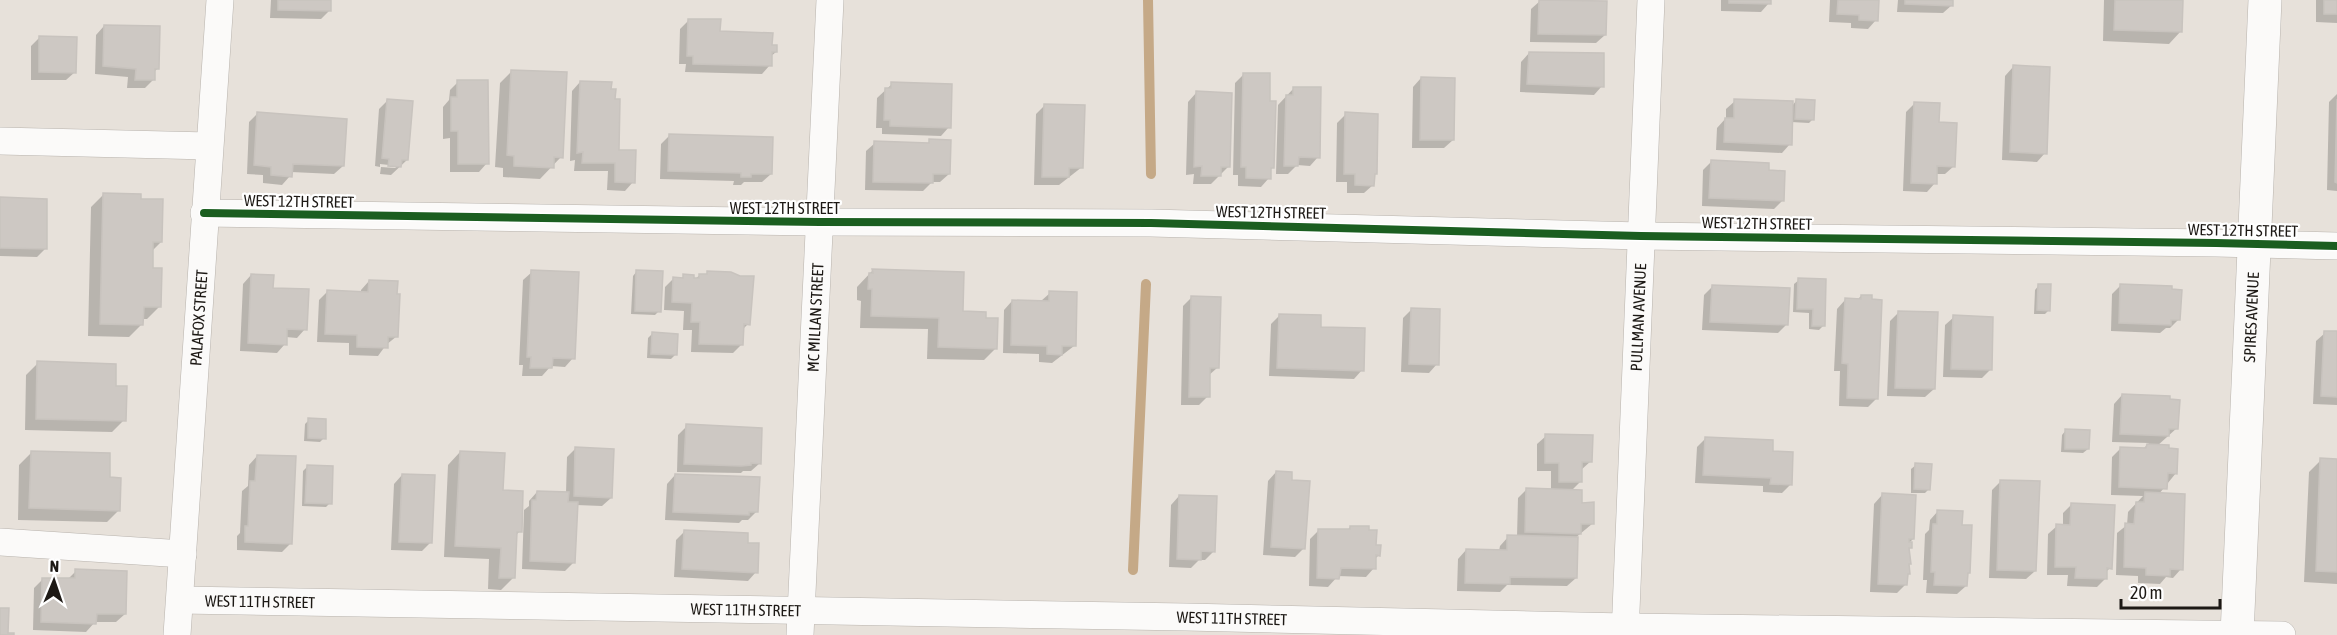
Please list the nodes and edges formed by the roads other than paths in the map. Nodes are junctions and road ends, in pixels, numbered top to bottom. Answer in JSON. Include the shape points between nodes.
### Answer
{"nodes":[{"id":1,"x":220,"y":0,"type":"edge"},
{"id":2,"x":830,"y":0,"type":"edge"},
{"id":3,"x":1652,"y":0,"type":"edge"},
{"id":4,"x":2265,"y":0,"type":"edge"},
{"id":5,"x":0,"y":141,"type":"edge"},
{"id":6,"x":209,"y":146,"type":"junction"},
{"id":7,"x":204,"y":213,"type":"junction"},
{"id":8,"x":820,"y":222,"type":"junction"},
{"id":9,"x":1641,"y":236,"type":"junction"},
{"id":10,"x":2256,"y":244,"type":"junction"},
{"id":11,"x":2337,"y":246,"type":"edge"},
{"id":12,"x":0,"y":542,"type":"edge"},
{"id":13,"x":183,"y":554,"type":"junction"},
{"id":14,"x":180,"y":600,"type":"junction"},
{"id":15,"x":801,"y":624,"type":"edge"},
{"id":16,"x":1625,"y":631,"type":"edge"},
{"id":17,"x":2237,"y":634,"type":"edge"},
{"id":18,"x":177,"y":635,"type":"edge"},
{"id":19,"x":2282,"y":635,"type":"edge"}],
"edges":[{"from":1,"to":6,"type":"street","name":"PALAFOX STREET"},
{"from":2,"to":8,"type":"street","name":"MC MILLAN STREET"},
{"from":3,"to":9,"type":"street","name":"PULLMAN AVENUE"},
{"from":4,"to":10,"type":"main road","name":"SPIRES AVENUE"},
{"from":5,"to":6,"type":"street"},
{"from":6,"to":7,"type":"street","name":"PALAFOX STREET"},
{"from":7,"to":8,"type":"street","name":"WEST 12TH STREET"},
{"from":7,"to":13,"type":"street","name":"PALAFOX STREET"},
{"from":8,"to":9,"type":"street","name":"WEST 12TH STREET","via":[[1163,223]]},
{"from":8,"to":15,"type":"street","name":"MC MILLAN STREET"},
{"from":9,"to":10,"type":"street","name":"WEST 12TH STREET"},
{"from":9,"to":16,"type":"street","name":"PULLMAN AVENUE"},
{"from":10,"to":11,"type":"street","name":"WEST 12TH STREET"},
{"from":10,"to":17,"type":"main road","name":"SPIRES AVENUE"},
{"from":12,"to":13,"type":"street"},
{"from":13,"to":14,"type":"street","name":"PALAFOX STREET"},
{"from":14,"to":15,"type":"street","name":"WEST 11TH STREET"},
{"from":14,"to":18,"type":"street","name":"PALAFOX STREET"},
{"from":15,"to":16,"type":"street","name":"WEST 11TH STREET","via":[[1186,617]]},
{"from":16,"to":17,"type":"street","name":"WEST 11TH STREET"},
{"from":17,"to":19,"type":"street","name":"WEST 11TH STREET"}]}
